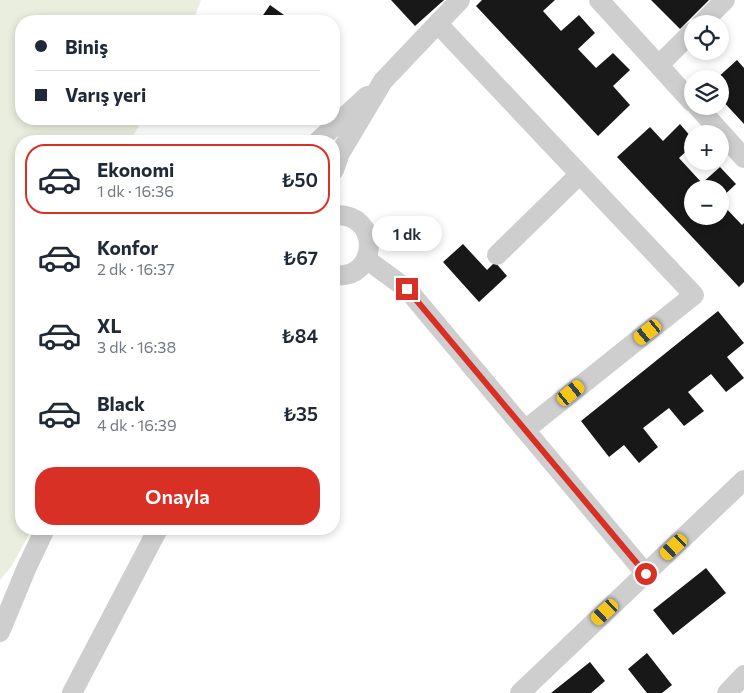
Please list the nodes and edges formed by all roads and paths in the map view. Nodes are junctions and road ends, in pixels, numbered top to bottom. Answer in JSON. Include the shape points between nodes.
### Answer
{"nodes":[{"id":1,"x":460,"y":0,"type":"edge"},
{"id":2,"x":599,"y":0,"type":"edge"},
{"id":3,"x":725,"y":0,"type":"edge"},
{"id":4,"x":710,"y":15,"type":"edge"},
{"id":5,"x":438,"y":24,"type":"junction"},
{"id":6,"x":684,"y":40,"type":"edge"},
{"id":7,"x":659,"y":65,"type":"junction"},
{"id":8,"x":383,"y":81,"type":"junction"},
{"id":9,"x":684,"y":93,"type":"edge"},
{"id":10,"x":705,"y":115,"type":"edge"},
{"id":11,"x":340,"y":121,"type":"edge"},
{"id":12,"x":335,"y":125,"type":"edge"},
{"id":13,"x":324,"y":135,"type":"edge"},
{"id":14,"x":340,"y":153,"type":"edge"},
{"id":15,"x":744,"y":158,"type":"edge"},
{"id":16,"x":580,"y":174,"type":"junction"},
{"id":17,"x":340,"y":215,"type":"edge"},
{"id":18,"x":497,"y":255,"type":"dead end"},
{"id":19,"x":366,"y":259,"type":"junction"},
{"id":20,"x":340,"y":275,"type":"edge"},
{"id":21,"x":525,"y":430,"type":"junction"},
{"id":22,"x":744,"y":480,"type":"edge"},
{"id":23,"x":42,"y":535,"type":"edge"},
{"id":24,"x":155,"y":535,"type":"edge"},
{"id":25,"x":646,"y":574,"type":"junction"},
{"id":26,"x":0,"y":632,"type":"edge"},
{"id":27,"x":744,"y":675,"type":"edge"},
{"id":28,"x":72,"y":693,"type":"edge"},
{"id":29,"x":520,"y":693,"type":"edge"},
{"id":30,"x":727,"y":693,"type":"edge"}],
"edges":[{"from":1,"to":5,"type":"lane"},
{"from":2,"to":7,"type":"lane"},
{"from":3,"to":4,"type":"lane"},
{"from":5,"to":8,"type":"lane"},
{"from":5,"to":16,"type":"lane"},
{"from":6,"to":7,"type":"lane"},
{"from":7,"to":9,"type":"lane"},
{"from":8,"to":11,"type":"lane"},
{"from":8,"to":14,"type":"lane"},
{"from":10,"to":15,"type":"lane"},
{"from":12,"to":13,"type":"lane"},
{"from":16,"to":18,"type":"lane"},
{"from":16,"to":21,"type":"lane","via":[[694,295]]},
{"from":17,"to":19,"type":"lane","via":[[349,216],[361,224],[370,244]]},
{"from":19,"to":20,"type":"lane","via":[[357,270]]},
{"from":19,"to":21,"type":"lane","via":[[407,289]]},
{"from":21,"to":25,"type":"lane"},
{"from":22,"to":25,"type":"lane"},
{"from":23,"to":26,"type":"lane"},
{"from":24,"to":28,"type":"lane"},
{"from":25,"to":29,"type":"lane"},
{"from":27,"to":30,"type":"lane"}]}
